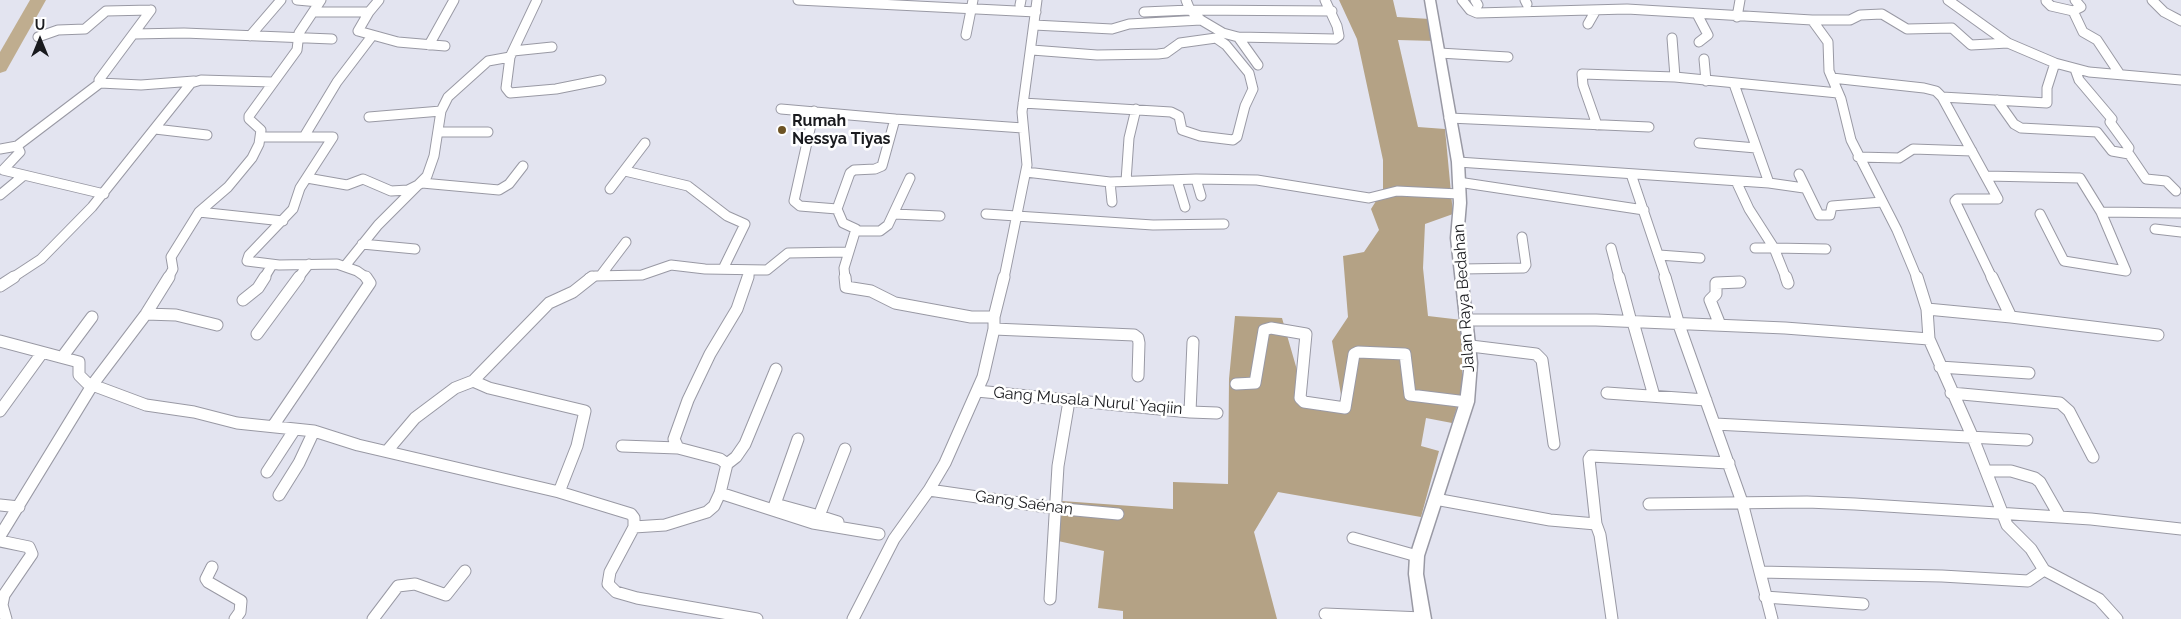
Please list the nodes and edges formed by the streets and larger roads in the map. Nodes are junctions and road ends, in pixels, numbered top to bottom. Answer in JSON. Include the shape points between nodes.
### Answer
{"nodes":[{"id":1,"x":281,"y":0,"type":"edge"},
{"id":2,"x":297,"y":0,"type":"edge"},
{"id":3,"x":379,"y":0,"type":"edge"},
{"id":4,"x":454,"y":0,"type":"edge"},
{"id":5,"x":537,"y":0,"type":"edge"},
{"id":6,"x":798,"y":0,"type":"edge"},
{"id":7,"x":909,"y":0,"type":"edge"},
{"id":8,"x":1186,"y":0,"type":"edge"},
{"id":9,"x":1325,"y":0,"type":"edge"},
{"id":10,"x":1430,"y":0,"type":"edge"},
{"id":11,"x":1462,"y":0,"type":"edge"},
{"id":12,"x":1740,"y":0,"type":"edge"},
{"id":13,"x":1948,"y":0,"type":"edge"},
{"id":14,"x":2075,"y":0,"type":"edge"},
{"id":15,"x":2152,"y":0,"type":"edge"},
{"id":16,"x":320,"y":1,"type":"edge"},
{"id":17,"x":2046,"y":1,"type":"dead end"},
{"id":18,"x":892,"y":2,"type":"edge"},
{"id":19,"x":1020,"y":2,"type":"edge"},
{"id":20,"x":973,"y":4,"type":"edge"},
{"id":21,"x":1036,"y":6,"type":"edge"},
{"id":22,"x":1190,"y":10,"type":"junction"},
{"id":23,"x":1596,"y":10,"type":"junction"},
{"id":24,"x":1332,"y":11,"type":"junction"},
{"id":25,"x":2073,"y":11,"type":"junction"},
{"id":26,"x":313,"y":12,"type":"junction"},
{"id":27,"x":369,"y":12,"type":"junction"},
{"id":28,"x":1144,"y":12,"type":"dead end"},
{"id":29,"x":1697,"y":14,"type":"junction"},
{"id":30,"x":1737,"y":18,"type":"junction"},
{"id":31,"x":1201,"y":20,"type":"junction"},
{"id":32,"x":1812,"y":20,"type":"junction"},
{"id":33,"x":2181,"y":21,"type":"edge"},
{"id":34,"x":1588,"y":24,"type":"dead end"},
{"id":35,"x":1034,"y":25,"type":"junction"},
{"id":36,"x":134,"y":34,"type":"junction"},
{"id":37,"x":966,"y":35,"type":"dead end"},
{"id":38,"x":250,"y":36,"type":"junction"},
{"id":39,"x":372,"y":36,"type":"junction"},
{"id":40,"x":38,"y":37,"type":"dead end"},
{"id":41,"x":1238,"y":38,"type":"junction"},
{"id":42,"x":1672,"y":38,"type":"dead end"},
{"id":43,"x":299,"y":39,"type":"junction"},
{"id":44,"x":332,"y":39,"type":"dead end"},
{"id":45,"x":1699,"y":42,"type":"dead end"},
{"id":46,"x":2008,"y":43,"type":"junction"},
{"id":47,"x":429,"y":45,"type":"junction"},
{"id":48,"x":445,"y":46,"type":"dead end"},
{"id":49,"x":552,"y":47,"type":"dead end"},
{"id":50,"x":1032,"y":50,"type":"junction"},
{"id":51,"x":1439,"y":53,"type":"junction"},
{"id":52,"x":512,"y":54,"type":"junction"},
{"id":53,"x":1508,"y":57,"type":"dead end"},
{"id":54,"x":1704,"y":59,"type":"dead end"},
{"id":55,"x":2055,"y":63,"type":"junction"},
{"id":56,"x":1258,"y":65,"type":"dead end"},
{"id":57,"x":2075,"y":69,"type":"junction"},
{"id":58,"x":2119,"y":74,"type":"junction"},
{"id":59,"x":1675,"y":77,"type":"junction"},
{"id":60,"x":1832,"y":78,"type":"junction"},
{"id":61,"x":601,"y":80,"type":"dead end"},
{"id":62,"x":2181,"y":80,"type":"edge"},
{"id":63,"x":194,"y":81,"type":"junction"},
{"id":64,"x":1706,"y":81,"type":"junction"},
{"id":65,"x":272,"y":82,"type":"junction"},
{"id":66,"x":100,"y":83,"type":"junction"},
{"id":67,"x":1734,"y":84,"type":"junction"},
{"id":68,"x":1838,"y":93,"type":"junction"},
{"id":69,"x":1942,"y":97,"type":"junction"},
{"id":70,"x":1997,"y":100,"type":"junction"},
{"id":71,"x":1023,"y":103,"type":"junction"},
{"id":72,"x":784,"y":109,"type":"dead end"},
{"id":73,"x":1136,"y":109,"type":"junction"},
{"id":74,"x":441,"y":111,"type":"junction"},
{"id":75,"x":814,"y":111,"type":"junction"},
{"id":76,"x":369,"y":117,"type":"dead end"},
{"id":77,"x":1449,"y":118,"type":"junction"},
{"id":78,"x":895,"y":119,"type":"junction"},
{"id":79,"x":1598,"y":125,"type":"junction"},
{"id":80,"x":1649,"y":127,"type":"dead end"},
{"id":81,"x":1023,"y":128,"type":"junction"},
{"id":82,"x":155,"y":129,"type":"junction"},
{"id":83,"x":439,"y":132,"type":"junction"},
{"id":84,"x":488,"y":132,"type":"dead end"},
{"id":85,"x":207,"y":135,"type":"dead end"},
{"id":86,"x":305,"y":135,"type":"junction"},
{"id":87,"x":260,"y":137,"type":"junction"},
{"id":88,"x":645,"y":143,"type":"dead end"},
{"id":89,"x":1699,"y":143,"type":"dead end"},
{"id":90,"x":17,"y":146,"type":"junction"},
{"id":91,"x":1756,"y":148,"type":"junction"},
{"id":92,"x":2129,"y":148,"type":"dead end"},
{"id":93,"x":0,"y":149,"type":"edge"},
{"id":94,"x":1972,"y":151,"type":"junction"},
{"id":95,"x":1858,"y":157,"type":"junction"},
{"id":96,"x":1458,"y":162,"type":"junction"},
{"id":97,"x":523,"y":166,"type":"dead end"},
{"id":98,"x":625,"y":172,"type":"junction"},
{"id":99,"x":1026,"y":172,"type":"junction"},
{"id":100,"x":1631,"y":174,"type":"junction"},
{"id":101,"x":1799,"y":174,"type":"dead end"},
{"id":102,"x":23,"y":176,"type":"junction"},
{"id":103,"x":1986,"y":176,"type":"junction"},
{"id":104,"x":307,"y":178,"type":"junction"},
{"id":105,"x":910,"y":178,"type":"dead end"},
{"id":106,"x":1196,"y":179,"type":"junction"},
{"id":107,"x":1177,"y":180,"type":"junction"},
{"id":108,"x":1126,"y":181,"type":"junction"},
{"id":109,"x":1736,"y":181,"type":"junction"},
{"id":110,"x":422,"y":182,"type":"junction"},
{"id":111,"x":1110,"y":182,"type":"junction"},
{"id":112,"x":1769,"y":183,"type":"junction"},
{"id":113,"x":1459,"y":188,"type":"junction"},
{"id":114,"x":1804,"y":188,"type":"junction"},
{"id":115,"x":610,"y":189,"type":"dead end"},
{"id":116,"x":2178,"y":191,"type":"edge"},
{"id":117,"x":104,"y":194,"type":"junction"},
{"id":118,"x":0,"y":195,"type":"edge"},
{"id":119,"x":1201,"y":196,"type":"dead end"},
{"id":120,"x":1112,"y":202,"type":"dead end"},
{"id":121,"x":1882,"y":202,"type":"junction"},
{"id":122,"x":2181,"y":202,"type":"edge"},
{"id":123,"x":1186,"y":207,"type":"dead end"},
{"id":124,"x":836,"y":208,"type":"junction"},
{"id":125,"x":1644,"y":210,"type":"junction"},
{"id":126,"x":199,"y":212,"type":"junction"},
{"id":127,"x":2101,"y":212,"type":"junction"},
{"id":128,"x":2181,"y":213,"type":"edge"},
{"id":129,"x":894,"y":214,"type":"junction"},
{"id":130,"x":986,"y":214,"type":"dead end"},
{"id":131,"x":2040,"y":214,"type":"dead end"},
{"id":132,"x":940,"y":216,"type":"dead end"},
{"id":133,"x":1018,"y":216,"type":"junction"},
{"id":134,"x":283,"y":221,"type":"junction"},
{"id":135,"x":1224,"y":224,"type":"dead end"},
{"id":136,"x":2155,"y":229,"type":"dead end"},
{"id":137,"x":857,"y":231,"type":"junction"},
{"id":138,"x":2181,"y":232,"type":"edge"},
{"id":139,"x":1522,"y":237,"type":"dead end"},
{"id":140,"x":626,"y":242,"type":"dead end"},
{"id":141,"x":362,"y":244,"type":"junction"},
{"id":142,"x":415,"y":248,"type":"dead end"},
{"id":143,"x":1611,"y":248,"type":"dead end"},
{"id":144,"x":1755,"y":248,"type":"dead end"},
{"id":145,"x":1774,"y":248,"type":"junction"},
{"id":146,"x":1826,"y":249,"type":"dead end"},
{"id":147,"x":848,"y":252,"type":"junction"},
{"id":148,"x":1659,"y":255,"type":"junction"},
{"id":149,"x":1700,"y":258,"type":"dead end"},
{"id":150,"x":309,"y":264,"type":"junction"},
{"id":151,"x":272,"y":265,"type":"junction"},
{"id":152,"x":346,"y":266,"type":"junction"},
{"id":153,"x":723,"y":269,"type":"junction"},
{"id":154,"x":1462,"y":269,"type":"junction"},
{"id":155,"x":750,"y":271,"type":"junction"},
{"id":156,"x":601,"y":275,"type":"junction"},
{"id":157,"x":1740,"y":282,"type":"dead end"},
{"id":158,"x":1788,"y":283,"type":"dead end"},
{"id":159,"x":0,"y":286,"type":"edge"},
{"id":160,"x":243,"y":300,"type":"dead end"},
{"id":161,"x":1927,"y":309,"type":"junction"},
{"id":162,"x":146,"y":314,"type":"junction"},
{"id":163,"x":2011,"y":316,"type":"junction"},
{"id":164,"x":92,"y":317,"type":"dead end"},
{"id":165,"x":994,"y":317,"type":"junction"},
{"id":166,"x":1468,"y":320,"type":"junction"},
{"id":167,"x":1632,"y":322,"type":"junction"},
{"id":168,"x":217,"y":325,"type":"dead end"},
{"id":169,"x":1679,"y":325,"type":"junction"},
{"id":170,"x":1720,"y":325,"type":"junction"},
{"id":171,"x":994,"y":329,"type":"junction"},
{"id":172,"x":257,"y":334,"type":"dead end"},
{"id":173,"x":2158,"y":335,"type":"dead end"},
{"id":174,"x":1929,"y":338,"type":"junction"},
{"id":175,"x":0,"y":341,"type":"edge"},
{"id":176,"x":1193,"y":342,"type":"dead end"},
{"id":177,"x":1471,"y":346,"type":"junction"},
{"id":178,"x":42,"y":353,"type":"junction"},
{"id":179,"x":63,"y":356,"type":"junction"},
{"id":180,"x":1940,"y":367,"type":"junction"},
{"id":181,"x":776,"y":369,"type":"dead end"},
{"id":182,"x":2029,"y":373,"type":"dead end"},
{"id":183,"x":1138,"y":376,"type":"dead end"},
{"id":184,"x":473,"y":382,"type":"junction"},
{"id":185,"x":93,"y":384,"type":"junction"},
{"id":186,"x":1236,"y":384,"type":"dead end"},
{"id":187,"x":977,"y":391,"type":"junction"},
{"id":188,"x":1607,"y":392,"type":"dead end"},
{"id":189,"x":1951,"y":392,"type":"junction"},
{"id":190,"x":1654,"y":396,"type":"junction"},
{"id":191,"x":1706,"y":400,"type":"junction"},
{"id":192,"x":1069,"y":401,"type":"junction"},
{"id":193,"x":1467,"y":402,"type":"junction"},
{"id":194,"x":0,"y":411,"type":"edge"},
{"id":195,"x":1190,"y":412,"type":"junction"},
{"id":196,"x":1217,"y":413,"type":"dead end"},
{"id":197,"x":1715,"y":424,"type":"junction"},
{"id":198,"x":273,"y":426,"type":"junction"},
{"id":199,"x":295,"y":429,"type":"junction"},
{"id":200,"x":314,"y":431,"type":"junction"},
{"id":201,"x":1973,"y":438,"type":"junction"},
{"id":202,"x":798,"y":439,"type":"dead end"},
{"id":203,"x":2027,"y":440,"type":"dead end"},
{"id":204,"x":1554,"y":444,"type":"dead end"},
{"id":205,"x":622,"y":446,"type":"dead end"},
{"id":206,"x":678,"y":448,"type":"junction"},
{"id":207,"x":845,"y":449,"type":"dead end"},
{"id":208,"x":387,"y":451,"type":"junction"},
{"id":209,"x":2094,"y":457,"type":"dead end"},
{"id":210,"x":1728,"y":463,"type":"junction"},
{"id":211,"x":727,"y":464,"type":"junction"},
{"id":212,"x":1986,"y":471,"type":"junction"},
{"id":213,"x":267,"y":472,"type":"dead end"},
{"id":214,"x":929,"y":490,"type":"junction"},
{"id":215,"x":559,"y":492,"type":"junction"},
{"id":216,"x":720,"y":493,"type":"junction"},
{"id":217,"x":279,"y":495,"type":"dead end"},
{"id":218,"x":1435,"y":499,"type":"junction"},
{"id":219,"x":1742,"y":502,"type":"junction"},
{"id":220,"x":1649,"y":504,"type":"dead end"},
{"id":221,"x":0,"y":505,"type":"edge"},
{"id":222,"x":19,"y":507,"type":"junction"},
{"id":223,"x":1054,"y":508,"type":"junction"},
{"id":224,"x":2003,"y":513,"type":"junction"},
{"id":225,"x":1118,"y":514,"type":"dead end"},
{"id":226,"x":819,"y":516,"type":"junction"},
{"id":227,"x":2060,"y":517,"type":"junction"},
{"id":228,"x":1596,"y":524,"type":"junction"},
{"id":229,"x":634,"y":527,"type":"junction"},
{"id":230,"x":2181,"y":529,"type":"edge"},
{"id":231,"x":879,"y":534,"type":"junction"},
{"id":232,"x":0,"y":536,"type":"edge"},
{"id":233,"x":1353,"y":538,"type":"dead end"},
{"id":234,"x":894,"y":539,"type":"junction"},
{"id":235,"x":0,"y":540,"type":"edge"},
{"id":236,"x":1417,"y":556,"type":"junction"},
{"id":237,"x":212,"y":567,"type":"dead end"},
{"id":238,"x":2044,"y":570,"type":"junction"},
{"id":239,"x":465,"y":571,"type":"dead end"},
{"id":240,"x":1760,"y":572,"type":"junction"},
{"id":241,"x":1765,"y":597,"type":"junction"},
{"id":242,"x":1050,"y":599,"type":"dead end"},
{"id":243,"x":1863,"y":604,"type":"dead end"},
{"id":244,"x":1325,"y":614,"type":"dead end"},
{"id":245,"x":1423,"y":618,"type":"edge"},
{"id":246,"x":6,"y":619,"type":"edge"},
{"id":247,"x":235,"y":619,"type":"edge"},
{"id":248,"x":373,"y":619,"type":"edge"},
{"id":249,"x":757,"y":619,"type":"edge"},
{"id":250,"x":853,"y":619,"type":"edge"},
{"id":251,"x":1612,"y":619,"type":"edge"},
{"id":252,"x":1772,"y":619,"type":"edge"},
{"id":253,"x":2117,"y":619,"type":"edge"}],
"edges":[{"from":1,"to":38,"type":"street"},
{"from":2,"to":16,"type":"street"},
{"from":3,"to":27,"type":"street"},
{"from":4,"to":47,"type":"street"},
{"from":5,"to":52,"type":"street"},
{"from":6,"to":18,"type":"street"},
{"from":7,"to":20,"type":"street"},
{"from":8,"to":22,"type":"street"},
{"from":9,"to":24,"type":"street"},
{"from":10,"to":51,"type":"street","name":"Jalan Raya Bedahan"},
{"from":11,"to":23,"type":"street","via":[[1477,13]]},
{"from":12,"to":30,"type":"street"},
{"from":13,"to":46,"type":"street"},
{"from":14,"to":25,"type":"street","via":[[2081,7]]},
{"from":15,"to":33,"type":"street","via":[[2164,12]]},
{"from":16,"to":26,"type":"street"},
{"from":17,"to":25,"type":"street","via":[[2051,6]]},
{"from":18,"to":20,"type":"street"},
{"from":19,"to":20,"type":"street"},
{"from":19,"to":21,"type":"street"},
{"from":20,"to":21,"type":"street"},
{"from":20,"to":37,"type":"street"},
{"from":21,"to":35,"type":"street"},
{"from":22,"to":24,"type":"street"},
{"from":22,"to":28,"type":"street"},
{"from":22,"to":31,"type":"street"},
{"from":23,"to":29,"type":"street","via":[[1662,10]]},
{"from":23,"to":34,"type":"street"},
{"from":24,"to":41,"type":"street","via":[[1339,36],[1335,38]]},
{"from":25,"to":58,"type":"street","via":[[2083,32],[2097,40]]},
{"from":26,"to":27,"type":"street"},
{"from":26,"to":43,"type":"street","via":[[299,33]]},
{"from":27,"to":39,"type":"street","via":[[357,31]]},
{"from":29,"to":30,"type":"street"},
{"from":29,"to":45,"type":"street","via":[[1708,35]]},
{"from":30,"to":32,"type":"street"},
{"from":31,"to":35,"type":"street","via":[[1129,24],[1112,29]]},
{"from":31,"to":41,"type":"street"},
{"from":32,"to":46,"type":"street","via":[[1850,20],[1860,15],[1882,14],[1907,29],[1952,28],[1971,44]]},
{"from":32,"to":60,"type":"street","via":[[1828,42]]},
{"from":35,"to":50,"type":"street"},
{"from":36,"to":38,"type":"street"},
{"from":36,"to":40,"type":"street","via":[[151,10],[106,11],[85,29],[58,30]]},
{"from":36,"to":66,"type":"street"},
{"from":38,"to":43,"type":"street"},
{"from":39,"to":47,"type":"street"},
{"from":39,"to":86,"type":"street"},
{"from":41,"to":56,"type":"street"},
{"from":42,"to":59,"type":"street"},
{"from":43,"to":44,"type":"street"},
{"from":43,"to":65,"type":"street","via":[[297,50]]},
{"from":46,"to":55,"type":"street"},
{"from":47,"to":48,"type":"street"},
{"from":49,"to":52,"type":"street"},
{"from":50,"to":71,"type":"street"},
{"from":50,"to":73,"type":"street","via":[[1097,55],[1158,54],[1166,53],[1180,43],[1216,38],[1249,73],[1252,89],[1233,140],[1182,130],[1179,116],[1175,113]]},
{"from":51,"to":53,"type":"street"},
{"from":51,"to":77,"type":"street","name":"Jalan Raya Bedahan"},
{"from":52,"to":61,"type":"street","via":[[506,88],[510,93],[556,89]]},
{"from":52,"to":74,"type":"street","via":[[486,62],[452,93]]},
{"from":54,"to":64,"type":"street"},
{"from":55,"to":57,"type":"street"},
{"from":55,"to":70,"type":"street","via":[[2047,88],[2047,103]]},
{"from":57,"to":58,"type":"street"},
{"from":57,"to":92,"type":"street","via":[[2079,80],[2112,119],[2110,122]]},
{"from":58,"to":62,"type":"street"},
{"from":59,"to":64,"type":"street"},
{"from":59,"to":79,"type":"street","via":[[1582,74]]},
{"from":60,"to":68,"type":"street"},
{"from":60,"to":69,"type":"street","via":[[1924,88]]},
{"from":63,"to":65,"type":"street"},
{"from":63,"to":66,"type":"street","via":[[141,85]]},
{"from":63,"to":82,"type":"street"},
{"from":64,"to":67,"type":"street"},
{"from":65,"to":87,"type":"street","via":[[248,119],[260,127]]},
{"from":66,"to":90,"type":"street"},
{"from":67,"to":68,"type":"street"},
{"from":67,"to":91,"type":"street"},
{"from":68,"to":95,"type":"street"},
{"from":69,"to":70,"type":"street"},
{"from":69,"to":94,"type":"street"},
{"from":70,"to":116,"type":"street","via":[[2018,127],[2096,132],[2112,151],[2129,154],[2146,179],[2166,181]]},
{"from":71,"to":73,"type":"street"},
{"from":71,"to":81,"type":"street"},
{"from":72,"to":75,"type":"street"},
{"from":73,"to":108,"type":"street","via":[[1129,138]]},
{"from":74,"to":76,"type":"street"},
{"from":74,"to":83,"type":"street"},
{"from":75,"to":78,"type":"street"},
{"from":75,"to":124,"type":"street","via":[[794,201],[800,206]]},
{"from":77,"to":79,"type":"street"},
{"from":77,"to":96,"type":"street","name":"Jalan Raya Bedahan"},
{"from":78,"to":81,"type":"street"},
{"from":78,"to":124,"type":"street","via":[[882,166],[850,173]]},
{"from":79,"to":80,"type":"street"},
{"from":81,"to":99,"type":"street","via":[[1027,146]]},
{"from":82,"to":85,"type":"street"},
{"from":82,"to":117,"type":"street"},
{"from":83,"to":84,"type":"street"},
{"from":83,"to":110,"type":"street","via":[[433,162]]},
{"from":86,"to":87,"type":"street"},
{"from":86,"to":104,"type":"street","via":[[333,137]]},
{"from":87,"to":126,"type":"street","via":[[257,149],[243,170]]},
{"from":88,"to":98,"type":"street"},
{"from":89,"to":91,"type":"street"},
{"from":90,"to":93,"type":"street"},
{"from":90,"to":102,"type":"street","via":[[20,152],[2,170]]},
{"from":91,"to":112,"type":"street"},
{"from":94,"to":95,"type":"street","via":[[1913,149],[1899,158]]},
{"from":94,"to":103,"type":"street"},
{"from":95,"to":121,"type":"street"},
{"from":96,"to":100,"type":"street"},
{"from":96,"to":113,"type":"street","name":"Jalan Raya Bedahan"},
{"from":97,"to":110,"type":"street","via":[[510,184],[499,190]]},
{"from":98,"to":115,"type":"street"},
{"from":98,"to":153,"type":"street","via":[[688,186],[727,216],[743,222],[745,224]]},
{"from":99,"to":111,"type":"street"},
{"from":99,"to":133,"type":"street"},
{"from":100,"to":109,"type":"street"},
{"from":100,"to":125,"type":"street"},
{"from":101,"to":114,"type":"street"},
{"from":102,"to":117,"type":"street"},
{"from":102,"to":118,"type":"street"},
{"from":103,"to":127,"type":"street","via":[[2080,178]]},
{"from":103,"to":163,"type":"street","via":[[1997,200],[1957,199],[1956,205]]},
{"from":104,"to":110,"type":"street","via":[[347,185],[363,179],[396,192]]},
{"from":104,"to":134,"type":"street","via":[[293,209]]},
{"from":105,"to":129,"type":"street"},
{"from":106,"to":107,"type":"street"},
{"from":106,"to":113,"type":"street","via":[[1257,180],[1369,198],[1396,191]]},
{"from":106,"to":119,"type":"street"},
{"from":107,"to":108,"type":"street"},
{"from":107,"to":123,"type":"street"},
{"from":108,"to":111,"type":"street"},
{"from":109,"to":112,"type":"street"},
{"from":109,"to":145,"type":"street","via":[[1749,209]]},
{"from":110,"to":141,"type":"street","via":[[403,198]]},
{"from":111,"to":120,"type":"street"},
{"from":112,"to":114,"type":"street"},
{"from":113,"to":125,"type":"street"},
{"from":113,"to":154,"type":"street","name":"Jalan Raya Bedahan","via":[[1457,238]]},
{"from":114,"to":121,"type":"street","via":[[1821,216],[1830,215],[1832,206]]},
{"from":116,"to":122,"type":"street"},
{"from":117,"to":159,"type":"street","via":[[41,259]]},
{"from":121,"to":161,"type":"street","via":[[1921,287]]},
{"from":124,"to":137,"type":"street","via":[[843,223]]},
{"from":125,"to":148,"type":"street"},
{"from":126,"to":134,"type":"street"},
{"from":126,"to":162,"type":"street","via":[[174,251],[171,257],[173,269]]},
{"from":127,"to":128,"type":"street"},
{"from":127,"to":131,"type":"street","via":[[2126,271],[2064,261]]},
{"from":129,"to":132,"type":"street"},
{"from":129,"to":137,"type":"street","via":[[880,231]]},
{"from":130,"to":133,"type":"street"},
{"from":133,"to":135,"type":"street","via":[[1152,225]]},
{"from":133,"to":165,"type":"street"},
{"from":134,"to":151,"type":"street","via":[[247,258],[248,262]]},
{"from":136,"to":138,"type":"street"},
{"from":137,"to":147,"type":"street"},
{"from":139,"to":154,"type":"street","via":[[1524,268]]},
{"from":140,"to":156,"type":"street"},
{"from":141,"to":142,"type":"street"},
{"from":141,"to":152,"type":"street"},
{"from":143,"to":167,"type":"street"},
{"from":144,"to":145,"type":"street"},
{"from":145,"to":146,"type":"street"},
{"from":145,"to":158,"type":"street"},
{"from":147,"to":155,"type":"street","via":[[788,253],[771,269]]},
{"from":147,"to":165,"type":"street","via":[[844,281],[850,288],[871,291],[894,303],[971,317]]},
{"from":148,"to":149,"type":"street"},
{"from":148,"to":169,"type":"street"},
{"from":150,"to":151,"type":"street"},
{"from":150,"to":152,"type":"street","via":[[326,262]]},
{"from":150,"to":172,"type":"street"},
{"from":151,"to":160,"type":"street","via":[[258,288]]},
{"from":152,"to":198,"type":"street","via":[[367,278],[369,285]]},
{"from":153,"to":155,"type":"street"},
{"from":153,"to":156,"type":"street","via":[[671,265],[642,275]]},
{"from":154,"to":166,"type":"street","name":"Jalan Raya Bedahan"},
{"from":155,"to":206,"type":"street","via":[[737,310],[710,354],[682,414],[674,439]]},
{"from":156,"to":184,"type":"street","via":[[589,278],[573,292],[549,302]]},
{"from":157,"to":170,"type":"street","via":[[1716,282],[1716,294],[1710,300]]},
{"from":161,"to":163,"type":"street"},
{"from":161,"to":174,"type":"street"},
{"from":162,"to":168,"type":"street","via":[[176,315]]},
{"from":162,"to":185,"type":"street"},
{"from":163,"to":173,"type":"street"},
{"from":164,"to":179,"type":"street"},
{"from":165,"to":171,"type":"street"},
{"from":166,"to":167,"type":"street"},
{"from":166,"to":177,"type":"street","name":"Jalan Raya Bedahan"},
{"from":167,"to":169,"type":"street"},
{"from":167,"to":190,"type":"street"},
{"from":169,"to":170,"type":"street"},
{"from":169,"to":191,"type":"street"},
{"from":170,"to":174,"type":"street"},
{"from":171,"to":183,"type":"street","via":[[1134,335],[1138,343]]},
{"from":171,"to":187,"type":"street"},
{"from":174,"to":180,"type":"street"},
{"from":175,"to":178,"type":"street"},
{"from":176,"to":195,"type":"street","name":"Gang Musala Nurul Yaqiin"},
{"from":177,"to":193,"type":"street","name":"Jalan Raya Bedahan"},
{"from":177,"to":204,"type":"street","via":[[1536,354],[1542,360]]},
{"from":178,"to":179,"type":"street"},
{"from":178,"to":194,"type":"street"},
{"from":179,"to":185,"type":"street","via":[[79,362],[81,379]]},
{"from":180,"to":182,"type":"street"},
{"from":180,"to":189,"type":"street"},
{"from":181,"to":211,"type":"street","via":[[745,444]]},
{"from":184,"to":208,"type":"street","via":[[455,388],[415,418]]},
{"from":184,"to":215,"type":"street","via":[[585,411],[577,446]]},
{"from":185,"to":198,"type":"street","via":[[146,405],[237,423]]},
{"from":185,"to":222,"type":"street"},
{"from":186,"to":193,"type":"street","via":[[1255,384],[1264,330],[1271,328],[1306,334],[1300,398],[1304,402],[1345,408],[1354,354],[1358,352],[1405,354],[1410,395]]},
{"from":187,"to":192,"type":"street","name":"Gang Musala Nurul Yaqiin"},
{"from":187,"to":214,"type":"street","via":[[958,436]]},
{"from":188,"to":190,"type":"street"},
{"from":189,"to":201,"type":"street"},
{"from":189,"to":209,"type":"street","via":[[2060,403],[2069,411]]},
{"from":190,"to":191,"type":"street"},
{"from":191,"to":197,"type":"street"},
{"from":192,"to":195,"type":"street","name":"Gang Musala Nurul Yaqiin"},
{"from":192,"to":223,"type":"street"},
{"from":193,"to":218,"type":"street","name":"Jalan Raya Bedahan"},
{"from":195,"to":196,"type":"street"},
{"from":197,"to":201,"type":"street"},
{"from":197,"to":210,"type":"street"},
{"from":198,"to":199,"type":"street"},
{"from":199,"to":200,"type":"street"},
{"from":199,"to":213,"type":"street"},
{"from":200,"to":208,"type":"street"},
{"from":200,"to":217,"type":"street"},
{"from":201,"to":203,"type":"street"},
{"from":201,"to":212,"type":"street"},
{"from":202,"to":226,"type":"street","via":[[775,504]]},
{"from":205,"to":206,"type":"street"},
{"from":206,"to":211,"type":"street","via":[[715,457]]},
{"from":207,"to":226,"type":"street"},
{"from":208,"to":215,"type":"street"},
{"from":210,"to":219,"type":"street"},
{"from":210,"to":228,"type":"street","via":[[1591,456]]},
{"from":211,"to":216,"type":"street"},
{"from":212,"to":224,"type":"street"},
{"from":212,"to":227,"type":"street","via":[[2010,471],[2035,478]]},
{"from":214,"to":223,"type":"street","name":"Gang Saénan"},
{"from":214,"to":234,"type":"street"},
{"from":215,"to":229,"type":"street","via":[[630,514],[634,518]]},
{"from":216,"to":229,"type":"street","via":[[707,512],[665,525]]},
{"from":216,"to":231,"type":"street","via":[[813,523]]},
{"from":218,"to":228,"type":"street","via":[[1550,520]]},
{"from":218,"to":236,"type":"street","name":"Jalan Raya Bedahan"},
{"from":219,"to":220,"type":"street"},
{"from":219,"to":224,"type":"street","via":[[1807,502]]},
{"from":219,"to":240,"type":"street"},
{"from":221,"to":222,"type":"street"},
{"from":222,"to":232,"type":"street"},
{"from":223,"to":225,"type":"street","name":"Gang Saénan"},
{"from":223,"to":242,"type":"street"},
{"from":224,"to":227,"type":"street"},
{"from":224,"to":238,"type":"street","via":[[2006,524],[2031,549]]},
{"from":226,"to":231,"type":"street"},
{"from":227,"to":230,"type":"street"},
{"from":228,"to":251,"type":"street"},
{"from":229,"to":249,"type":"street","via":[[610,572],[608,584],[616,592]]},
{"from":231,"to":234,"type":"street"},
{"from":233,"to":236,"type":"street"},
{"from":234,"to":250,"type":"street"},
{"from":235,"to":246,"type":"street","via":[[29,547],[32,554],[4,595],[2,605]]},
{"from":236,"to":245,"type":"street","name":"Jalan Raya Bedahan","via":[[1416,574]]},
{"from":237,"to":247,"type":"street","via":[[206,579],[208,582],[241,601],[240,612]]},
{"from":238,"to":240,"type":"street","via":[[2028,581]]},
{"from":238,"to":253,"type":"street","via":[[2099,600]]},
{"from":239,"to":248,"type":"street","via":[[446,595],[415,584],[398,586]]},
{"from":240,"to":241,"type":"street"},
{"from":241,"to":243,"type":"street"},
{"from":241,"to":252,"type":"street"},
{"from":244,"to":245,"type":"street"}]}
